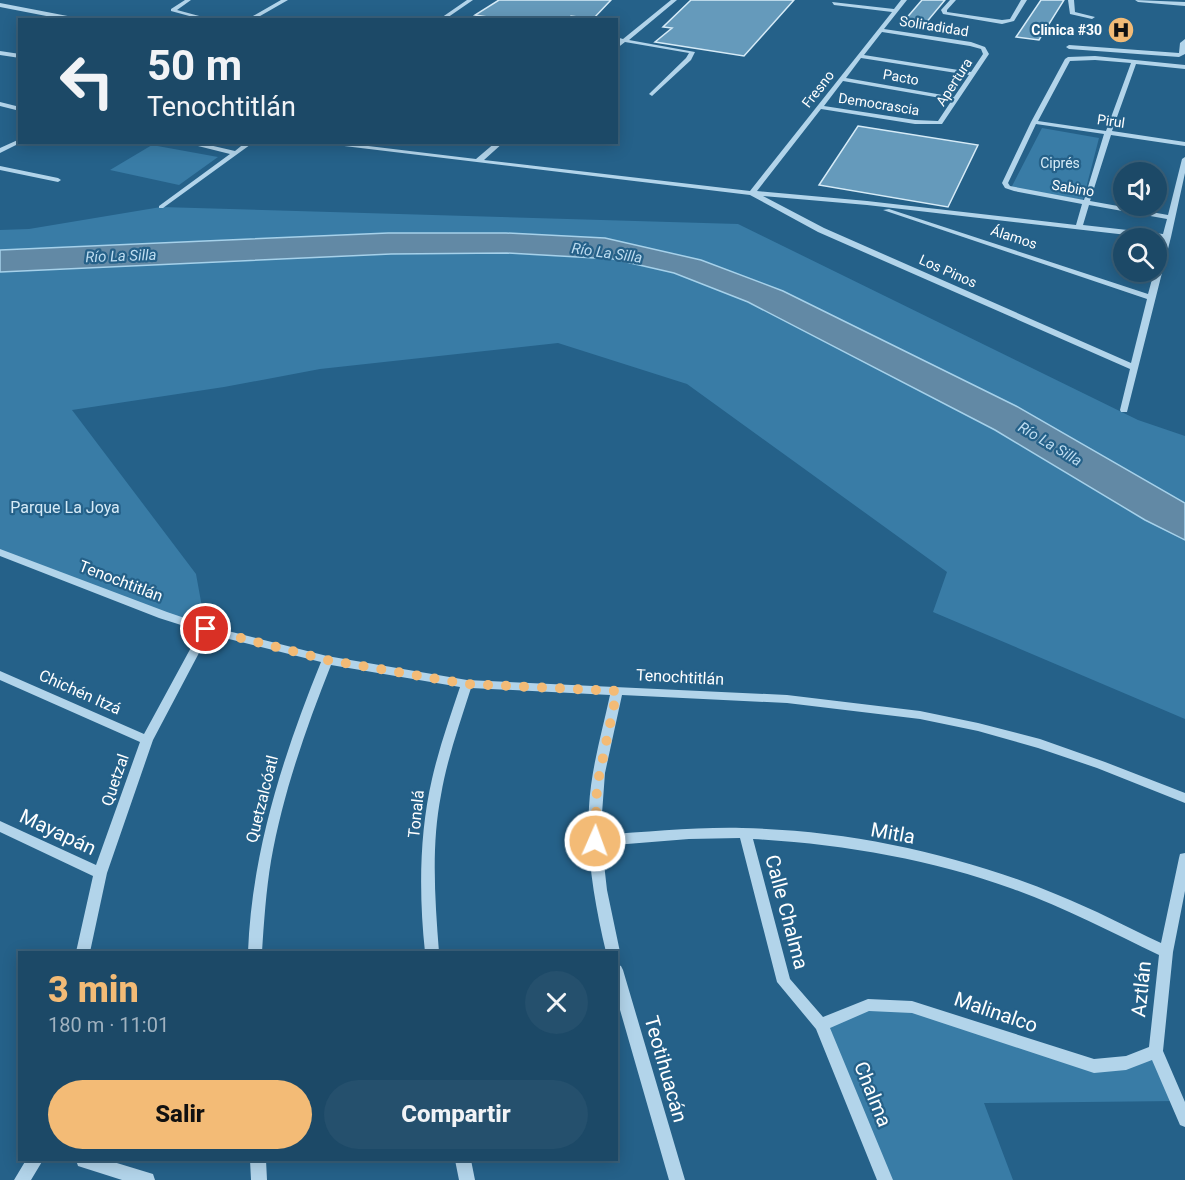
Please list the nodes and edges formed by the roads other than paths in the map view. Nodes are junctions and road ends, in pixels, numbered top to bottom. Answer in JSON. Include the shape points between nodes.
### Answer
{"nodes":[{"id":1,"x":188,"y":0,"type":"edge"},
{"id":2,"x":285,"y":0,"type":"edge"},
{"id":3,"x":470,"y":0,"type":"edge"},
{"id":4,"x":674,"y":0,"type":"edge"},
{"id":5,"x":904,"y":0,"type":"edge"},
{"id":6,"x":953,"y":0,"type":"edge"},
{"id":7,"x":1024,"y":0,"type":"edge"},
{"id":8,"x":1071,"y":0,"type":"edge"},
{"id":9,"x":1138,"y":0,"type":"edge"},
{"id":10,"x":834,"y":3,"type":"dead end"},
{"id":11,"x":1185,"y":4,"type":"edge"},
{"id":12,"x":0,"y":5,"type":"edge"},
{"id":13,"x":895,"y":11,"type":"junction"},
{"id":14,"x":1092,"y":17,"type":"dead end"},
{"id":15,"x":68,"y":18,"type":"edge"},
{"id":16,"x":204,"y":18,"type":"edge"},
{"id":17,"x":252,"y":18,"type":"edge"},
{"id":18,"x":443,"y":18,"type":"edge"},
{"id":19,"x":880,"y":30,"type":"junction"},
{"id":20,"x":618,"y":39,"type":"edge"},
{"id":21,"x":625,"y":40,"type":"junction"},
{"id":22,"x":1185,"y":41,"type":"edge"},
{"id":23,"x":618,"y":45,"type":"edge"},
{"id":24,"x":1069,"y":46,"type":"dead end"},
{"id":25,"x":983,"y":48,"type":"joint"},
{"id":26,"x":0,"y":52,"type":"edge"},
{"id":27,"x":18,"y":56,"type":"edge"},
{"id":28,"x":860,"y":56,"type":"junction"},
{"id":29,"x":1134,"y":62,"type":"junction"},
{"id":30,"x":1185,"y":67,"type":"edge"},
{"id":31,"x":973,"y":74,"type":"junction"},
{"id":32,"x":841,"y":79,"type":"junction"},
{"id":33,"x":652,"y":93,"type":"dead end"},
{"id":34,"x":956,"y":99,"type":"junction"},
{"id":35,"x":0,"y":105,"type":"edge"},
{"id":36,"x":820,"y":107,"type":"junction"},
{"id":37,"x":18,"y":109,"type":"edge"},
{"id":38,"x":1034,"y":122,"type":"junction"},
{"id":39,"x":935,"y":124,"type":"joint"},
{"id":40,"x":1108,"y":133,"type":"junction"},
{"id":41,"x":18,"y":142,"type":"edge"},
{"id":42,"x":194,"y":144,"type":"edge"},
{"id":43,"x":248,"y":144,"type":"edge"},
{"id":44,"x":331,"y":144,"type":"edge"},
{"id":45,"x":499,"y":144,"type":"edge"},
{"id":46,"x":1185,"y":144,"type":"edge"},
{"id":47,"x":0,"y":151,"type":"edge"},
{"id":48,"x":236,"y":153,"type":"junction"},
{"id":49,"x":1185,"y":159,"type":"edge"},
{"id":50,"x":478,"y":161,"type":"junction"},
{"id":51,"x":0,"y":168,"type":"edge"},
{"id":52,"x":58,"y":180,"type":"dead end"},
{"id":53,"x":752,"y":194,"type":"junction"},
{"id":54,"x":1086,"y":202,"type":"junction"},
{"id":55,"x":867,"y":203,"type":"junction"},
{"id":56,"x":161,"y":207,"type":"dead end"},
{"id":57,"x":1171,"y":218,"type":"junction"},
{"id":58,"x":1079,"y":226,"type":"junction"},
{"id":59,"x":1113,"y":230,"type":"edge"},
{"id":60,"x":1167,"y":237,"type":"edge"},
{"id":61,"x":1156,"y":282,"type":"edge"},
{"id":62,"x":1152,"y":298,"type":"junction"},
{"id":63,"x":1135,"y":369,"type":"junction"},
{"id":64,"x":1124,"y":410,"type":"dead end"},
{"id":65,"x":0,"y":552,"type":"edge"},
{"id":66,"x":206,"y":629,"type":"junction"},
{"id":67,"x":327,"y":660,"type":"junction"},
{"id":68,"x":0,"y":675,"type":"edge"},
{"id":69,"x":467,"y":684,"type":"junction"},
{"id":70,"x":617,"y":691,"type":"junction"},
{"id":71,"x":147,"y":740,"type":"junction"},
{"id":72,"x":1185,"y":798,"type":"edge"},
{"id":73,"x":0,"y":826,"type":"edge"},
{"id":74,"x":745,"y":833,"type":"junction"},
{"id":75,"x":595,"y":841,"type":"junction"},
{"id":76,"x":1185,"y":858,"type":"edge"},
{"id":77,"x":100,"y":873,"type":"junction"},
{"id":78,"x":83,"y":951,"type":"edge"},
{"id":79,"x":255,"y":951,"type":"edge"},
{"id":80,"x":432,"y":951,"type":"edge"},
{"id":81,"x":613,"y":951,"type":"edge"},
{"id":82,"x":1166,"y":952,"type":"junction"},
{"id":83,"x":618,"y":977,"type":"edge"},
{"id":84,"x":821,"y":1025,"type":"junction"},
{"id":85,"x":1155,"y":1051,"type":"junction"},
{"id":86,"x":1185,"y":1120,"type":"edge"},
{"id":87,"x":34,"y":1161,"type":"edge"},
{"id":88,"x":87,"y":1161,"type":"edge"},
{"id":89,"x":258,"y":1161,"type":"edge"},
{"id":90,"x":463,"y":1161,"type":"edge"},
{"id":91,"x":22,"y":1180,"type":"edge"},
{"id":92,"x":147,"y":1180,"type":"edge"},
{"id":93,"x":259,"y":1180,"type":"edge"},
{"id":94,"x":467,"y":1180,"type":"edge"},
{"id":95,"x":677,"y":1180,"type":"edge"},
{"id":96,"x":885,"y":1180,"type":"edge"}],
"edges":[{"from":1,"to":16,"type":"street","via":[[173,10]]},
{"from":2,"to":17,"type":"street"},
{"from":3,"to":18,"type":"street"},
{"from":4,"to":21,"type":"street"},
{"from":5,"to":13,"type":"street","name":"Fresno"},
{"from":6,"to":7,"type":"street","via":[[944,12],[1002,22],[1012,20]]},
{"from":8,"to":14,"type":"street","via":[[1072,13]]},
{"from":9,"to":11,"type":"street"},
{"from":10,"to":13,"type":"street"},
{"from":12,"to":15,"type":"street"},
{"from":13,"to":19,"type":"street","name":"Fresno"},
{"from":19,"to":25,"type":"street","name":"Soliradidad"},
{"from":19,"to":28,"type":"street","name":"Fresno"},
{"from":20,"to":21,"type":"street"},
{"from":21,"to":23,"type":"street"},
{"from":21,"to":33,"type":"street","via":[[692,52]]},
{"from":22,"to":24,"type":"street","via":[[1179,56]]},
{"from":25,"to":31,"type":"street","name":"Apertura","via":[[985,57]]},
{"from":26,"to":27,"type":"street"},
{"from":28,"to":31,"type":"street"},
{"from":28,"to":32,"type":"street","name":"Fresno"},
{"from":29,"to":30,"type":"street"},
{"from":29,"to":38,"type":"street","via":[[1068,59]]},
{"from":29,"to":40,"type":"street"},
{"from":31,"to":34,"type":"street","name":"Apertura"},
{"from":32,"to":34,"type":"street","name":"Pacto"},
{"from":32,"to":36,"type":"street","name":"Fresno"},
{"from":34,"to":39,"type":"street","name":"Apertura","via":[[943,122]]},
{"from":35,"to":37,"type":"street"},
{"from":36,"to":39,"type":"street","name":"Democrascia"},
{"from":36,"to":53,"type":"street","name":"Fresno"},
{"from":38,"to":40,"type":"street","name":"Pirul"},
{"from":38,"to":54,"type":"street","name":"Sabino","via":[[1006,181],[1007,187]]},
{"from":40,"to":46,"type":"street","name":"Pirul"},
{"from":40,"to":54,"type":"street"},
{"from":41,"to":47,"type":"street"},
{"from":42,"to":48,"type":"street"},
{"from":43,"to":48,"type":"street"},
{"from":44,"to":50,"type":"street"},
{"from":45,"to":50,"type":"street"},
{"from":48,"to":56,"type":"street"},
{"from":49,"to":57,"type":"street"},
{"from":50,"to":53,"type":"street"},
{"from":51,"to":52,"type":"street"},
{"from":53,"to":55,"type":"street"},
{"from":53,"to":63,"type":"street","name":"Los Pinos","via":[[821,230]]},
{"from":54,"to":57,"type":"street","name":"Sabino"},
{"from":54,"to":58,"type":"street"},
{"from":55,"to":58,"type":"street"},
{"from":55,"to":62,"type":"street","name":"Álamos"},
{"from":57,"to":60,"type":"street"},
{"from":58,"to":59,"type":"street"},
{"from":61,"to":62,"type":"street"},
{"from":62,"to":63,"type":"street"},
{"from":63,"to":64,"type":"street"},
{"from":65,"to":66,"type":"street","name":"Tenochtitlán"},
{"from":66,"to":67,"type":"street","name":"Tenochtitlán"},
{"from":66,"to":71,"type":"street","name":"Quetzal"},
{"from":67,"to":69,"type":"street","name":"Tenochtitlán"},
{"from":67,"to":79,"type":"street","name":"Quetzalcóatl","via":[[300,728],[275,815],[260,888]]},
{"from":68,"to":71,"type":"street","name":"Chichén Itzá"},
{"from":69,"to":70,"type":"street","name":"Tenochtitlán"},
{"from":69,"to":80,"type":"street","name":"Tonalá","via":[[438,778],[432,816]]},
{"from":70,"to":72,"type":"street","name":"Tenochtitlán","via":[[787,699],[920,715],[1040,744]]},
{"from":70,"to":75,"type":"street","via":[[597,786]]},
{"from":71,"to":77,"type":"street","name":"Quetzal"},
{"from":73,"to":77,"type":"street","name":"Mayapán"},
{"from":74,"to":75,"type":"street","name":"Mitla"},
{"from":74,"to":82,"type":"street","name":"Mitla","via":[[809,839],[941,861],[1050,898]]},
{"from":74,"to":84,"type":"street","name":"Calle Chalma","via":[[784,982]]},
{"from":75,"to":81,"type":"street"},
{"from":76,"to":82,"type":"street","name":"Aztlán"},
{"from":77,"to":78,"type":"street","name":"Quetzal"},
{"from":82,"to":85,"type":"street","name":"Aztlán"},
{"from":83,"to":95,"type":"street","name":"Teotihuacán"},
{"from":84,"to":85,"type":"street","name":"Malinalco","via":[[868,1005],[889,1004],[935,1013],[1094,1066],[1115,1067]]},
{"from":84,"to":96,"type":"street","name":"Chalma"},
{"from":85,"to":86,"type":"street","name":"Aztlán"},
{"from":87,"to":91,"type":"street"},
{"from":88,"to":92,"type":"street"},
{"from":89,"to":93,"type":"street"},
{"from":90,"to":94,"type":"street"}]}
